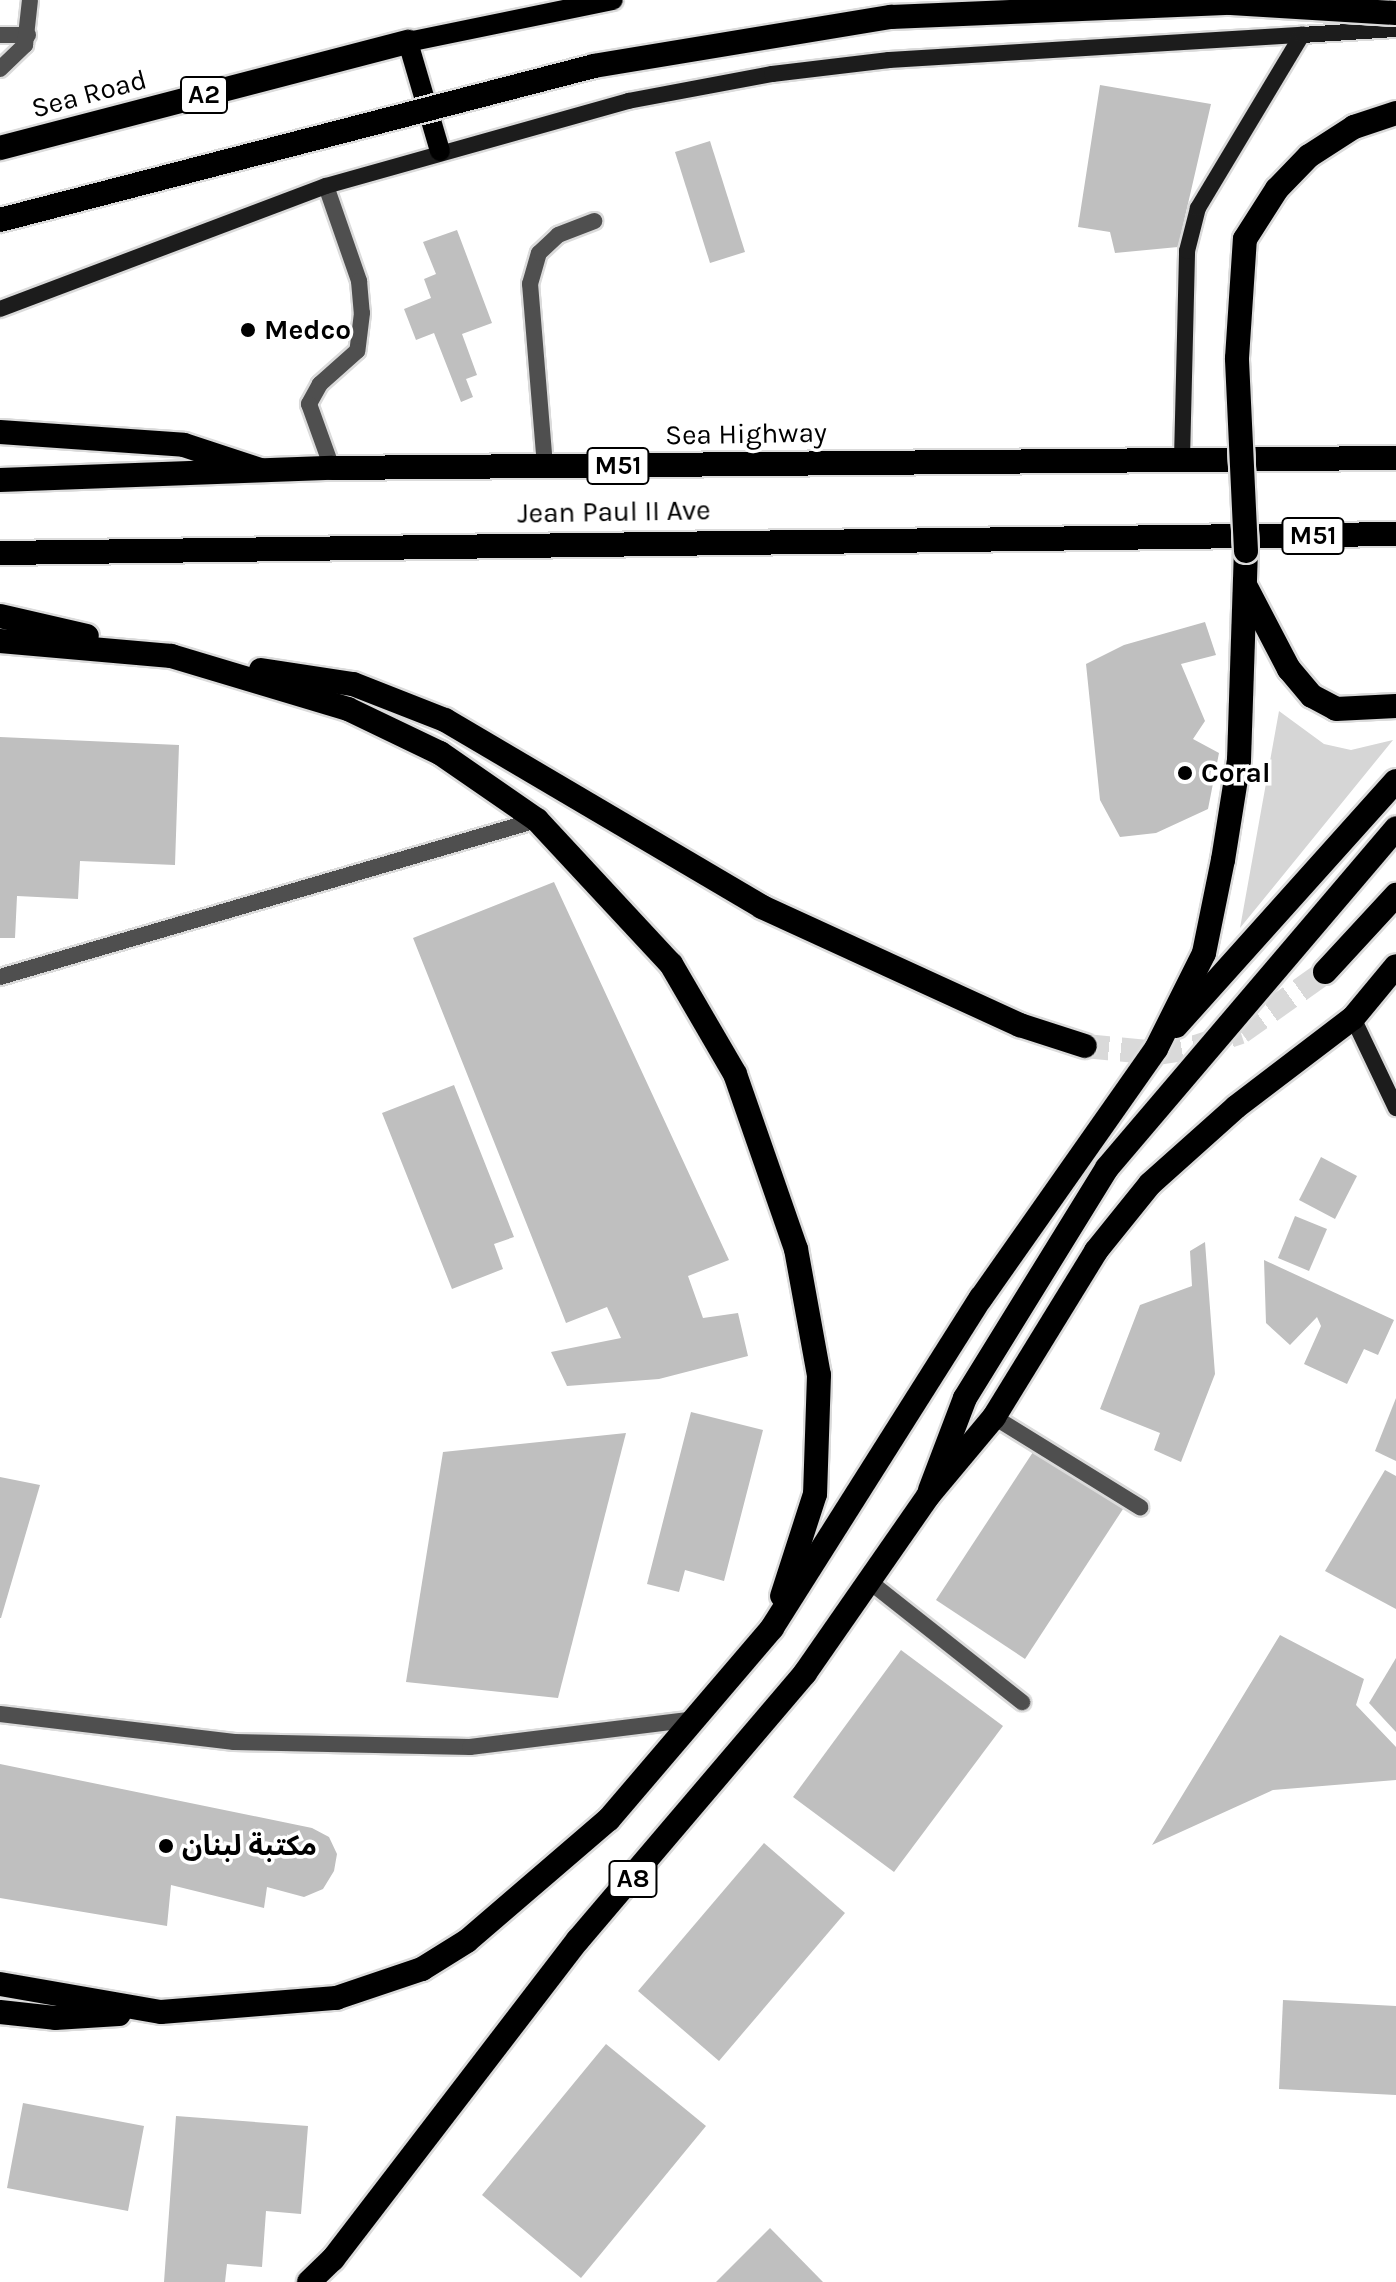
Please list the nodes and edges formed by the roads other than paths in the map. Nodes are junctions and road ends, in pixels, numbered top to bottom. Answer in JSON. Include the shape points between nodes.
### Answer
{"nodes":[{"id":1,"x":30,"y":0,"type":"edge"},
{"id":2,"x":613,"y":0,"type":"edge"},
{"id":3,"x":1396,"y":13,"type":"edge"},
{"id":4,"x":1396,"y":29,"type":"edge"},
{"id":5,"x":0,"y":35,"type":"edge"},
{"id":6,"x":28,"y":35,"type":"junction"},
{"id":7,"x":1302,"y":35,"type":"junction"},
{"id":8,"x":408,"y":42,"type":"junction"},
{"id":9,"x":0,"y":69,"type":"edge"},
{"id":10,"x":1396,"y":113,"type":"edge"},
{"id":11,"x":0,"y":148,"type":"edge"},
{"id":12,"x":440,"y":151,"type":"junction"},
{"id":13,"x":326,"y":186,"type":"junction"},
{"id":14,"x":0,"y":220,"type":"edge"},
{"id":15,"x":594,"y":221,"type":"dead end"},
{"id":16,"x":0,"y":309,"type":"edge"},
{"id":17,"x":0,"y":432,"type":"edge"},
{"id":18,"x":1393,"y":456,"type":"edge"},
{"id":19,"x":1182,"y":459,"type":"junction"},
{"id":20,"x":545,"y":466,"type":"junction"},
{"id":21,"x":332,"y":468,"type":"junction"},
{"id":22,"x":266,"y":473,"type":"junction"},
{"id":23,"x":0,"y":480,"type":"edge"},
{"id":24,"x":1396,"y":534,"type":"edge"},
{"id":25,"x":0,"y":553,"type":"edge"},
{"id":26,"x":1244,"y":583,"type":"junction"},
{"id":27,"x":0,"y":616,"type":"edge"},
{"id":28,"x":0,"y":641,"type":"edge"},
{"id":29,"x":171,"y":656,"type":"junction"},
{"id":30,"x":1396,"y":706,"type":"edge"},
{"id":31,"x":1396,"y":781,"type":"edge"},
{"id":32,"x":537,"y":820,"type":"junction"},
{"id":33,"x":1396,"y":828,"type":"edge"},
{"id":34,"x":1396,"y":895,"type":"edge"},
{"id":35,"x":1396,"y":966,"type":"edge"},
{"id":36,"x":1325,"y":972,"type":"tunnel mouth"},
{"id":37,"x":0,"y":977,"type":"edge"},
{"id":38,"x":1353,"y":1018,"type":"junction"},
{"id":39,"x":1085,"y":1046,"type":"tunnel mouth"},
{"id":40,"x":1156,"y":1049,"type":"junction"},
{"id":41,"x":1396,"y":1108,"type":"edge"},
{"id":42,"x":994,"y":1417,"type":"junction"},
{"id":43,"x":928,"y":1496,"type":"junction"},
{"id":44,"x":1140,"y":1507,"type":"dead end"},
{"id":45,"x":870,"y":1582,"type":"junction"},
{"id":46,"x":772,"y":1628,"type":"junction"},
{"id":47,"x":1022,"y":1702,"type":"dead end"},
{"id":48,"x":0,"y":1714,"type":"edge"},
{"id":49,"x":694,"y":1719,"type":"junction"},
{"id":50,"x":0,"y":1984,"type":"edge"},
{"id":51,"x":0,"y":2012,"type":"edge"},
{"id":52,"x":161,"y":2012,"type":"junction"},
{"id":53,"x":333,"y":2259,"type":"junction"},
{"id":54,"x":309,"y":2282,"type":"edge"},
{"id":55,"x":320,"y":2282,"type":"edge"}],
"edges":[{"from":1,"to":6,"type":"lane"},
{"from":2,"to":8,"type":"main road","name":"Sea Road","number":"A2"},
{"from":3,"to":14,"type":"highway","bridge":true,"via":[[1231,3],[891,17],[594,66]]},
{"from":4,"to":7,"type":"street"},
{"from":5,"to":6,"type":"lane"},
{"from":6,"to":9,"type":"lane","via":[[20,52]]},
{"from":7,"to":12,"type":"street","via":[[889,60],[772,74],[567,115]]},
{"from":7,"to":19,"type":"street","via":[[1198,208],[1187,251]]},
{"from":8,"to":11,"type":"highway","name":"Sea Road","number":"A2"},
{"from":8,"to":12,"type":"main road"},
{"from":10,"to":26,"type":"highway","bridge":true,"via":[[1354,127],[1309,156],[1277,189],[1245,239],[1237,358]]},
{"from":12,"to":13,"type":"street"},
{"from":13,"to":16,"type":"street"},
{"from":13,"to":21,"type":"lane","via":[[359,281],[362,313],[357,351],[320,384],[309,404]]},
{"from":15,"to":20,"type":"lane","via":[[558,235],[539,253],[530,284]]},
{"from":17,"to":22,"type":"highway","via":[[184,445]]},
{"from":18,"to":19,"type":"highway","name":"Sea Highway","number":"M51"},
{"from":19,"to":20,"type":"highway","name":"Sea Highway","number":"M51"},
{"from":20,"to":21,"type":"highway","name":"Sea Highway","number":"M51"},
{"from":21,"to":22,"type":"highway","name":"Sea Highway","number":"M51"},
{"from":22,"to":23,"type":"highway","name":"Sea Highway","number":"M51"},
{"from":24,"to":25,"type":"highway","number":"M51"},
{"from":26,"to":30,"type":"highway","via":[[1289,669],[1312,696],[1336,709]]},
{"from":26,"to":40,"type":"highway","via":[[1239,760],[1223,860],[1204,953]]},
{"from":27,"to":29,"type":"highway"},
{"from":28,"to":29,"type":"highway"},
{"from":29,"to":32,"type":"highway","via":[[348,709],[440,753]]},
{"from":29,"to":39,"type":"highway","via":[[353,684],[445,720],[762,907],[1020,1025]]},
{"from":31,"to":40,"type":"highway"},
{"from":32,"to":37,"type":"lane"},
{"from":32,"to":46,"type":"highway","via":[[671,964],[735,1074],[796,1249],[819,1375],[815,1494]]},
{"from":33,"to":43,"type":"highway","via":[[1107,1168],[965,1398]]},
{"from":34,"to":36,"type":"highway"},
{"from":35,"to":38,"type":"highway"},
{"from":38,"to":41,"type":"street"},
{"from":38,"to":42,"type":"highway","via":[[1236,1107],[1150,1184],[1096,1251]]},
{"from":40,"to":46,"type":"highway","via":[[981,1298]]},
{"from":42,"to":43,"type":"highway"},
{"from":42,"to":44,"type":"lane"},
{"from":43,"to":45,"type":"highway","number":"A8"},
{"from":45,"to":47,"type":"lane"},
{"from":45,"to":53,"type":"highway","number":"A8","via":[[733,1762],[578,1940]]},
{"from":46,"to":49,"type":"highway","number":"A8"},
{"from":48,"to":49,"type":"lane","via":[[234,1742],[470,1747]]},
{"from":49,"to":52,"type":"highway","number":"A8","via":[[609,1819],[540,1883],[422,1969],[336,1998]]},
{"from":50,"to":52,"type":"highway","number":"A8"},
{"from":51,"to":52,"type":"highway","via":[[55,2018]]},
{"from":53,"to":54,"type":"highway","number":"A8"},
{"from":53,"to":55,"type":"street"}]}
